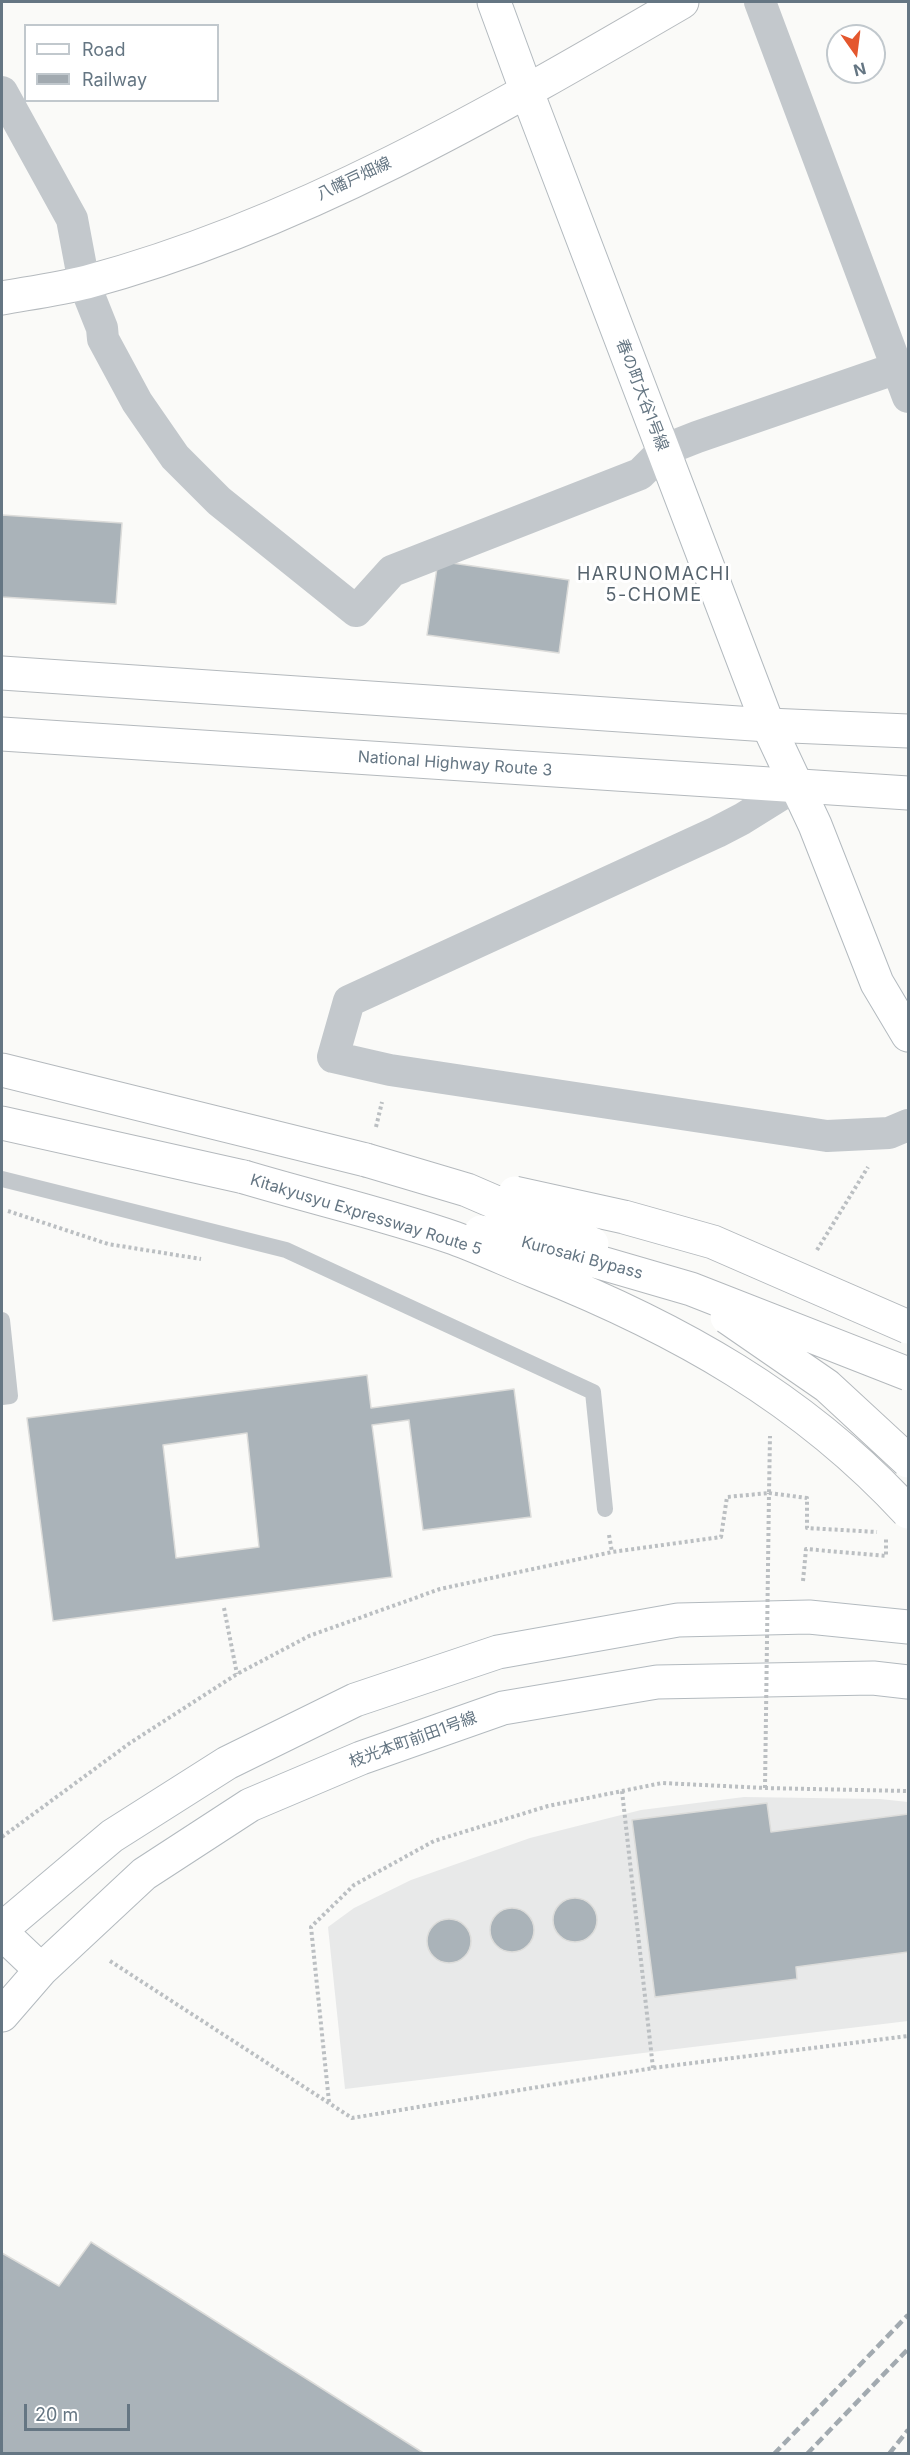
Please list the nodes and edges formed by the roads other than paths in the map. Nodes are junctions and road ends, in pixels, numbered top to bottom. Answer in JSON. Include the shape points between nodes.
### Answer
{"nodes":[{"id":1,"x":494,"y":2,"type":"edge"},
{"id":2,"x":682,"y":2,"type":"edge"},
{"id":3,"x":760,"y":2,"type":"edge"},
{"id":4,"x":2,"y":92,"type":"edge"},
{"id":5,"x":526,"y":92,"type":"junction"},
{"id":6,"x":84,"y":283,"type":"junction"},
{"id":7,"x":2,"y":298,"type":"edge"},
{"id":8,"x":897,"y":368,"type":"junction"},
{"id":9,"x":909,"y":398,"type":"edge"},
{"id":10,"x":664,"y":450,"type":"junction"},
{"id":11,"x":2,"y":673,"type":"edge"},
{"id":12,"x":768,"y":725,"type":"junction"},
{"id":13,"x":909,"y":731,"type":"edge"},
{"id":14,"x":2,"y":734,"type":"edge"},
{"id":15,"x":795,"y":786,"type":"junction"},
{"id":16,"x":909,"y":793,"type":"edge"},
{"id":17,"x":909,"y":1035,"type":"edge"},
{"id":18,"x":2,"y":1070,"type":"edge"},
{"id":19,"x":2,"y":1123,"type":"edge"},
{"id":20,"x":899,"y":1129,"type":"edge"},
{"id":21,"x":366,"y":1160,"type":"junction"},
{"id":22,"x":244,"y":1177,"type":"junction"},
{"id":23,"x":2,"y":1179,"type":"edge"},
{"id":24,"x":2,"y":1320,"type":"edge"},
{"id":25,"x":909,"y":1327,"type":"edge"},
{"id":26,"x":3,"y":1352,"type":"edge"},
{"id":27,"x":909,"y":1374,"type":"edge"},
{"id":28,"x":2,"y":1397,"type":"edge"},
{"id":29,"x":909,"y":1461,"type":"edge"},
{"id":30,"x":604,"y":1509,"type":"dead end"},
{"id":31,"x":909,"y":1512,"type":"edge"},
{"id":32,"x":909,"y":1627,"type":"edge"},
{"id":33,"x":909,"y":1683,"type":"edge"},
{"id":34,"x":2,"y":1931,"type":"edge"},
{"id":35,"x":41,"y":1970,"type":"junction"},
{"id":36,"x":2,"y":2015,"type":"edge"}],
"edges":[{"from":1,"to":5,"type":"main road","name":"春の町大谷1号線"},
{"from":2,"to":5,"type":"main road","name":"八幡戸畑線"},
{"from":3,"to":8,"type":"street"},
{"from":4,"to":6,"type":"street","via":[[72,219]]},
{"from":5,"to":6,"type":"main road","name":"八幡戸畑線","via":[[353,181],[224,237]]},
{"from":5,"to":10,"type":"main road","name":"春の町大谷1号線"},
{"from":6,"to":7,"type":"main road","name":"八幡戸畑線"},
{"from":6,"to":10,"type":"street","via":[[104,339],[137,402],[175,457],[219,501],[356,611],[392,571],[640,474]]},
{"from":8,"to":9,"type":"street"},
{"from":8,"to":10,"type":"street"},
{"from":10,"to":12,"type":"main road","name":"春の町大谷1号線"},
{"from":11,"to":12,"type":"main road"},
{"from":12,"to":13,"type":"main road"},
{"from":12,"to":15,"type":"main road","name":"春の町大谷1号線"},
{"from":14,"to":15,"type":"main road","name":"National Highway Route 3"},
{"from":15,"to":16,"type":"main road","name":"National Highway Route 3"},
{"from":15,"to":17,"type":"main road","name":"春の町大谷1号線","via":[[815,825],[877,983]]},
{"from":15,"to":20,"type":"street","via":[[717,832],[350,1001],[333,1057],[390,1070],[827,1136]]},
{"from":18,"to":21,"type":"main road"},
{"from":19,"to":22,"type":"main road","name":"Kitakyusyu Expressway Route 5"},
{"from":21,"to":25,"type":"main road","bridge":true,"via":[[624,1217],[713,1242]]},
{"from":21,"to":29,"type":"main road","bridge":true,"via":[[467,1190],[650,1270],[745,1328],[827,1386]]},
{"from":22,"to":27,"type":"main road","name":"Kurosaki Bypass","bridge":true,"via":[[550,1248],[691,1289]]},
{"from":22,"to":31,"type":"main road","name":"Kitakyusyu Expressway Route 5","bridge":true,"via":[[453,1238],[590,1293],[674,1333],[750,1378],[821,1429]]},
{"from":23,"to":30,"type":"lane","via":[[286,1250],[593,1392]]},
{"from":24,"to":26,"type":"lane"},
{"from":26,"to":28,"type":"lane","via":[[10,1396]]},
{"from":32,"to":34,"type":"main road","via":[[809,1617],[678,1620],[487,1656],[355,1700],[226,1763],[112,1836]]},
{"from":33,"to":35,"type":"main road","name":"枝光本町前田1号線","via":[[873,1678],[657,1682],[503,1708],[361,1758],[250,1805],[144,1874]]},
{"from":34,"to":35,"type":"main road"},
{"from":35,"to":36,"type":"main road","name":"枝光本町前田1号線"}]}
